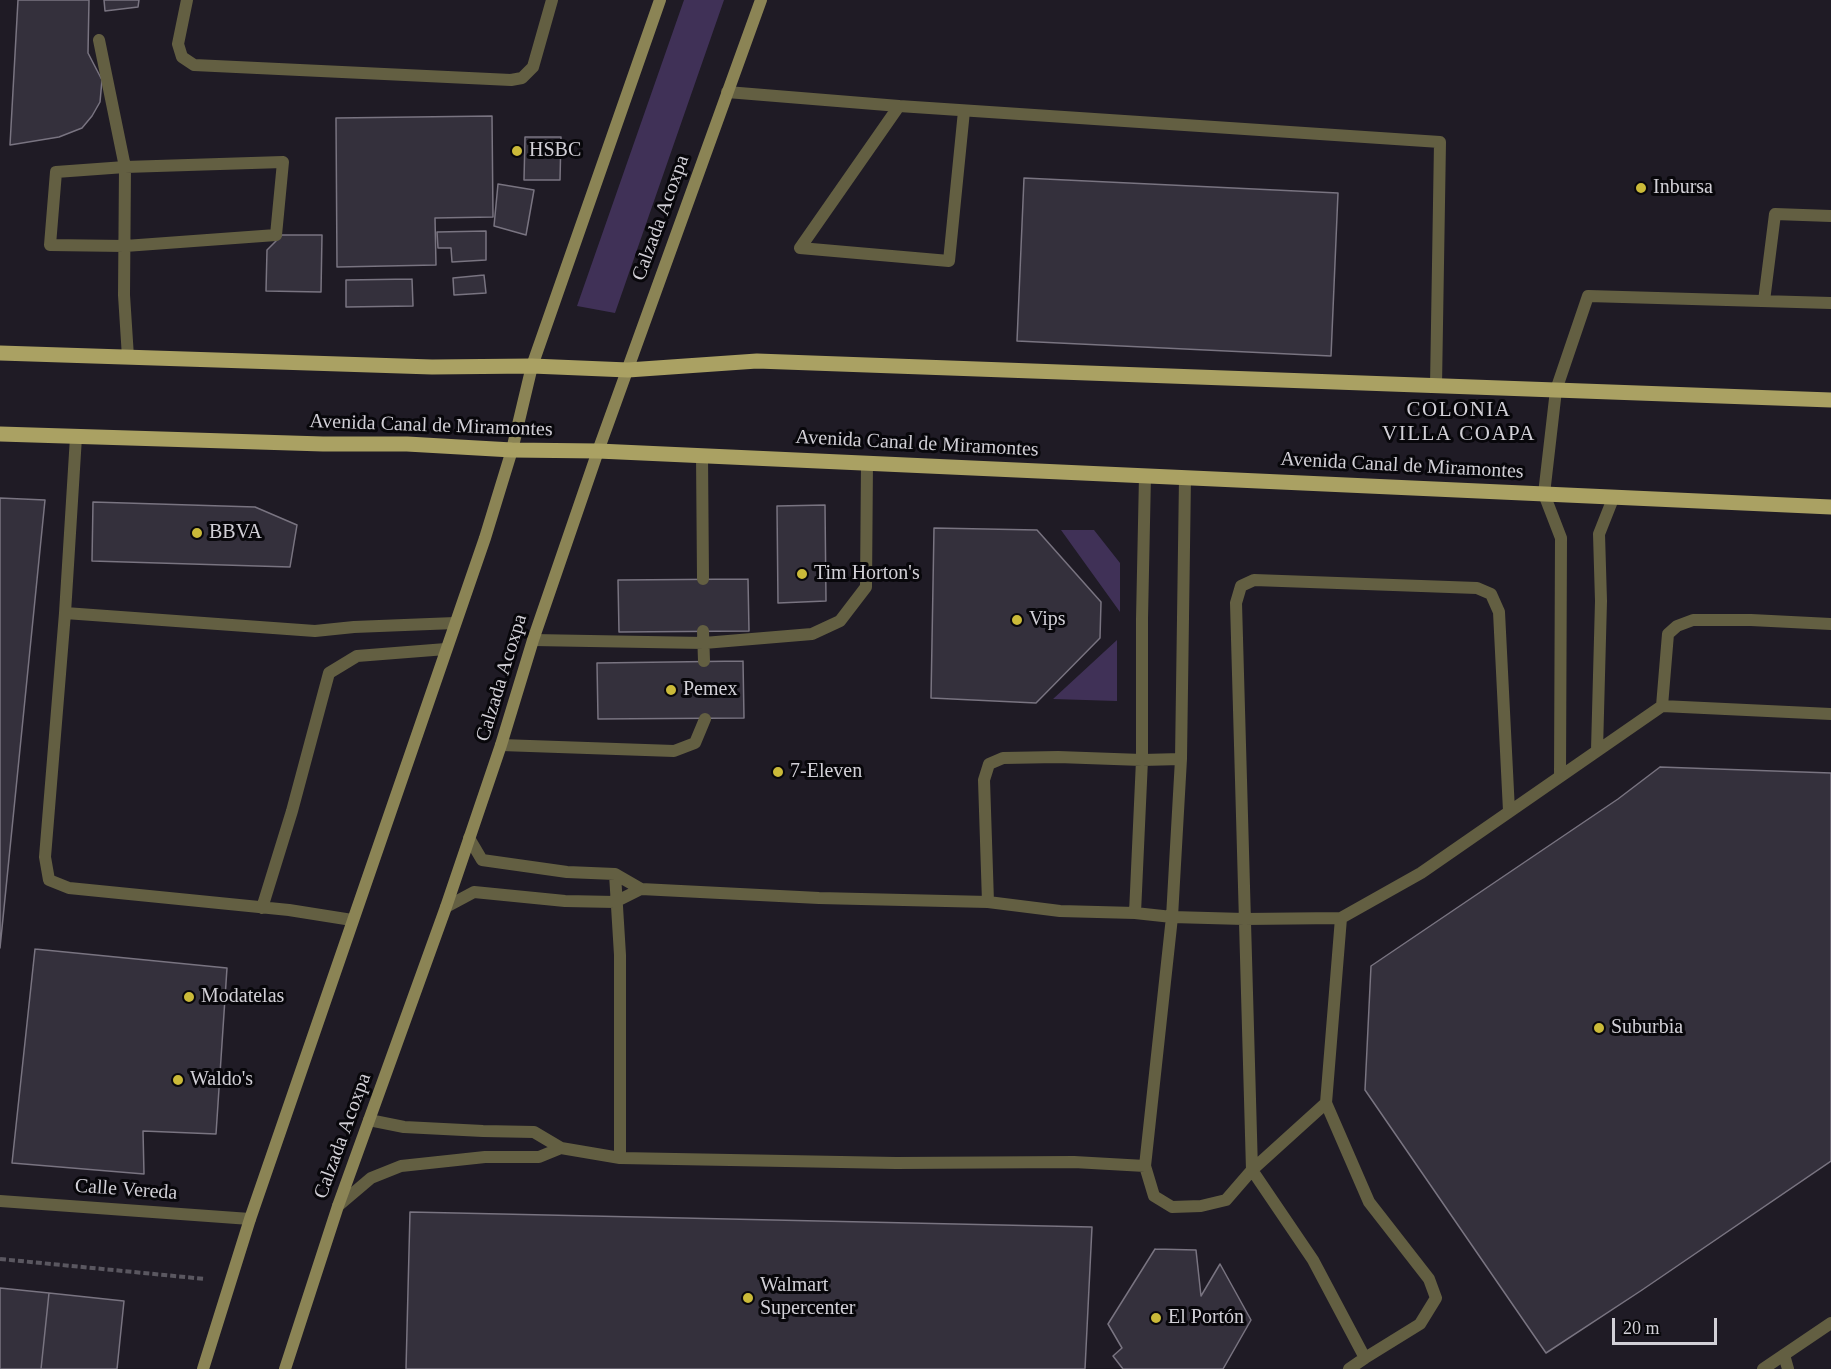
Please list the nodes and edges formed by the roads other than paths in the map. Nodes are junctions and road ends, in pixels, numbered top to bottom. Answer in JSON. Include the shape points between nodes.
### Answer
{"nodes":[{"id":1,"x":187,"y":0,"type":"edge"},
{"id":2,"x":552,"y":0,"type":"edge"},
{"id":3,"x":660,"y":0,"type":"edge"},
{"id":4,"x":761,"y":0,"type":"edge"},
{"id":5,"x":99,"y":40,"type":"dead end"},
{"id":6,"x":727,"y":92,"type":"junction"},
{"id":7,"x":899,"y":106,"type":"junction"},
{"id":8,"x":964,"y":111,"type":"junction"},
{"id":9,"x":125,"y":167,"type":"junction"},
{"id":10,"x":1831,"y":216,"type":"edge"},
{"id":11,"x":125,"y":246,"type":"junction"},
{"id":12,"x":1764,"y":301,"type":"junction"},
{"id":13,"x":1831,"y":303,"type":"edge"},
{"id":14,"x":0,"y":353,"type":"edge"},
{"id":15,"x":128,"y":357,"type":"junction"},
{"id":16,"x":531,"y":366,"type":"junction"},
{"id":17,"x":628,"y":370,"type":"junction"},
{"id":18,"x":1436,"y":386,"type":"junction"},
{"id":19,"x":1556,"y":390,"type":"junction"},
{"id":20,"x":1831,"y":400,"type":"edge"},
{"id":21,"x":0,"y":434,"type":"edge"},
{"id":22,"x":76,"y":436,"type":"junction"},
{"id":23,"x":512,"y":450,"type":"junction"},
{"id":24,"x":598,"y":451,"type":"junction"},
{"id":25,"x":702,"y":455,"type":"junction"},
{"id":26,"x":867,"y":462,"type":"junction"},
{"id":27,"x":1144,"y":475,"type":"junction"},
{"id":28,"x":1185,"y":477,"type":"junction"},
{"id":29,"x":1544,"y":494,"type":"junction"},
{"id":30,"x":1614,"y":496,"type":"junction"},
{"id":31,"x":1831,"y":507,"type":"edge"},
{"id":32,"x":703,"y":579,"type":"dead end"},
{"id":33,"x":65,"y":613,"type":"junction"},
{"id":34,"x":455,"y":623,"type":"junction"},
{"id":35,"x":1829,"y":624,"type":"edge"},
{"id":36,"x":704,"y":637,"type":"junction"},
{"id":37,"x":533,"y":640,"type":"junction"},
{"id":38,"x":446,"y":650,"type":"junction"},
{"id":39,"x":704,"y":661,"type":"dead end"},
{"id":40,"x":1662,"y":706,"type":"junction"},
{"id":41,"x":1831,"y":714,"type":"edge"},
{"id":42,"x":705,"y":719,"type":"dead end"},
{"id":43,"x":501,"y":745,"type":"junction"},
{"id":44,"x":1597,"y":750,"type":"junction"},
{"id":45,"x":1181,"y":759,"type":"junction"},
{"id":46,"x":1142,"y":760,"type":"junction"},
{"id":47,"x":1560,"y":775,"type":"junction"},
{"id":48,"x":1509,"y":811,"type":"junction"},
{"id":49,"x":469,"y":837,"type":"junction"},
{"id":50,"x":615,"y":874,"type":"junction"},
{"id":51,"x":641,"y":889,"type":"junction"},
{"id":52,"x":615,"y":902,"type":"junction"},
{"id":53,"x":988,"y":903,"type":"junction"},
{"id":54,"x":446,"y":907,"type":"junction"},
{"id":55,"x":262,"y":908,"type":"junction"},
{"id":56,"x":1135,"y":913,"type":"junction"},
{"id":57,"x":1172,"y":916,"type":"junction"},
{"id":58,"x":1341,"y":918,"type":"junction"},
{"id":59,"x":1244,"y":919,"type":"junction"},
{"id":60,"x":352,"y":920,"type":"junction"},
{"id":61,"x":1326,"y":1103,"type":"junction"},
{"id":62,"x":369,"y":1120,"type":"junction"},
{"id":63,"x":561,"y":1148,"type":"junction"},
{"id":64,"x":620,"y":1158,"type":"junction"},
{"id":65,"x":1145,"y":1166,"type":"junction"},
{"id":66,"x":1252,"y":1170,"type":"junction"},
{"id":67,"x":0,"y":1201,"type":"edge"},
{"id":68,"x":338,"y":1206,"type":"junction"},
{"id":69,"x":250,"y":1219,"type":"junction"},
{"id":70,"x":1831,"y":1323,"type":"edge"},
{"id":71,"x":1784,"y":1355,"type":"junction"},
{"id":72,"x":1365,"y":1358,"type":"junction"},
{"id":73,"x":203,"y":1369,"type":"edge"},
{"id":74,"x":285,"y":1369,"type":"edge"},
{"id":75,"x":1349,"y":1369,"type":"edge"},
{"id":76,"x":1763,"y":1369,"type":"edge"},
{"id":77,"x":1788,"y":1369,"type":"edge"}],
"edges":[{"from":1,"to":2,"type":"street","via":[[178,44],[182,57],[194,65],[511,80],[522,78],[533,67]]},
{"from":3,"to":16,"type":"main road"},
{"from":4,"to":6,"type":"main road","name":"Calzada Acoxpa"},
{"from":5,"to":9,"type":"street"},
{"from":6,"to":7,"type":"street"},
{"from":6,"to":17,"type":"main road","name":"Calzada Acoxpa"},
{"from":7,"to":8,"type":"street"},
{"from":7,"to":8,"type":"street","via":[[800,248],[949,261]]},
{"from":8,"to":18,"type":"street","via":[[1440,142]]},
{"from":9,"to":11,"type":"street"},
{"from":9,"to":11,"type":"street","via":[[56,172],[50,245]]},
{"from":9,"to":11,"type":"street","via":[[283,162],[276,235]]},
{"from":10,"to":12,"type":"street","via":[[1775,214]]},
{"from":11,"to":15,"type":"street"},
{"from":12,"to":13,"type":"street"},
{"from":12,"to":19,"type":"street","via":[[1588,296]]},
{"from":14,"to":15,"type":"main road"},
{"from":15,"to":16,"type":"main road","via":[[432,367]]},
{"from":16,"to":17,"type":"main road"},
{"from":16,"to":23,"type":"main road"},
{"from":17,"to":18,"type":"main road","via":[[757,361]]},
{"from":17,"to":24,"type":"main road","name":"Calzada Acoxpa"},
{"from":18,"to":19,"type":"main road"},
{"from":19,"to":20,"type":"main road"},
{"from":19,"to":29,"type":"street"},
{"from":21,"to":22,"type":"main road","name":"Avenida Canal de Miramontes"},
{"from":22,"to":23,"type":"main road","name":"Avenida Canal de Miramontes"},
{"from":22,"to":33,"type":"street"},
{"from":23,"to":24,"type":"main road","name":"Avenida Canal de Miramontes"},
{"from":23,"to":34,"type":"main road"},
{"from":24,"to":25,"type":"main road","name":"Avenida Canal de Miramontes"},
{"from":24,"to":37,"type":"main road","name":"Calzada Acoxpa"},
{"from":25,"to":26,"type":"main road","name":"Avenida Canal de Miramontes"},
{"from":25,"to":32,"type":"street"},
{"from":26,"to":27,"type":"main road","name":"Avenida Canal de Miramontes"},
{"from":26,"to":36,"type":"street","via":[[866,587],[840,621],[812,634]]},
{"from":27,"to":28,"type":"main road","name":"Avenida Canal de Miramontes"},
{"from":27,"to":46,"type":"street"},
{"from":28,"to":29,"type":"main road","name":"Avenida Canal de Miramontes"},
{"from":28,"to":45,"type":"street"},
{"from":29,"to":30,"type":"main road","name":"Avenida Canal de Miramontes"},
{"from":29,"to":47,"type":"street","via":[[1561,538]]},
{"from":30,"to":31,"type":"main road","name":"Avenida Canal de Miramontes"},
{"from":30,"to":44,"type":"street","via":[[1599,534]]},
{"from":33,"to":34,"type":"street","via":[[315,632]]},
{"from":33,"to":55,"type":"street","via":[[45,857],[49,880],[69,888]]},
{"from":34,"to":38,"type":"main road"},
{"from":35,"to":40,"type":"street","via":[[1751,620],[1693,621],[1677,626],[1668,634]]},
{"from":36,"to":37,"type":"street"},
{"from":36,"to":39,"type":"street"},
{"from":37,"to":43,"type":"main road","name":"Calzada Acoxpa"},
{"from":38,"to":55,"type":"street","via":[[357,656],[329,673]]},
{"from":38,"to":60,"type":"main road"},
{"from":40,"to":41,"type":"street"},
{"from":40,"to":44,"type":"street"},
{"from":42,"to":43,"type":"street","via":[[695,743],[674,751]]},
{"from":43,"to":49,"type":"main road","name":"Calzada Acoxpa"},
{"from":44,"to":47,"type":"street"},
{"from":45,"to":46,"type":"street"},
{"from":45,"to":57,"type":"street"},
{"from":46,"to":53,"type":"street","via":[[1003,758],[989,764],[984,780]]},
{"from":46,"to":56,"type":"street"},
{"from":47,"to":48,"type":"street"},
{"from":48,"to":58,"type":"street","via":[[1421,873]]},
{"from":48,"to":59,"type":"street","via":[[1499,612],[1491,594],[1477,588],[1254,579],[1241,586],[1236,603]]},
{"from":49,"to":50,"type":"street","via":[[482,860],[567,872]]},
{"from":49,"to":54,"type":"main road","name":"Calzada Acoxpa"},
{"from":50,"to":51,"type":"street"},
{"from":50,"to":52,"type":"street"},
{"from":51,"to":52,"type":"street"},
{"from":51,"to":53,"type":"street"},
{"from":52,"to":54,"type":"street","via":[[565,902],[474,892]]},
{"from":52,"to":64,"type":"street","via":[[620,956]]},
{"from":53,"to":56,"type":"street","via":[[1060,911]]},
{"from":54,"to":62,"type":"main road","name":"Calzada Acoxpa"},
{"from":55,"to":60,"type":"street"},
{"from":56,"to":57,"type":"street"},
{"from":57,"to":59,"type":"street"},
{"from":57,"to":65,"type":"street"},
{"from":58,"to":59,"type":"street"},
{"from":58,"to":61,"type":"street"},
{"from":59,"to":66,"type":"street"},
{"from":60,"to":69,"type":"main road"},
{"from":61,"to":66,"type":"street"},
{"from":61,"to":72,"type":"street","via":[[1369,1202],[1429,1279],[1436,1298],[1420,1324]]},
{"from":62,"to":63,"type":"street","via":[[404,1127],[534,1132]]},
{"from":62,"to":68,"type":"main road","name":"Calzada Acoxpa"},
{"from":63,"to":64,"type":"street"},
{"from":63,"to":68,"type":"street","via":[[539,1157],[485,1157],[401,1166],[371,1178]]},
{"from":64,"to":65,"type":"street"},
{"from":65,"to":66,"type":"street","via":[[1155,1196],[1172,1207],[1226,1200]]},
{"from":66,"to":72,"type":"street","via":[[1313,1260]]},
{"from":67,"to":69,"type":"street","name":"Calle Vereda"},
{"from":68,"to":74,"type":"main road","name":"Calzada Acoxpa"},
{"from":69,"to":73,"type":"main road"},
{"from":70,"to":71,"type":"street"},
{"from":71,"to":76,"type":"street"},
{"from":71,"to":77,"type":"street"},
{"from":72,"to":75,"type":"street"}]}
